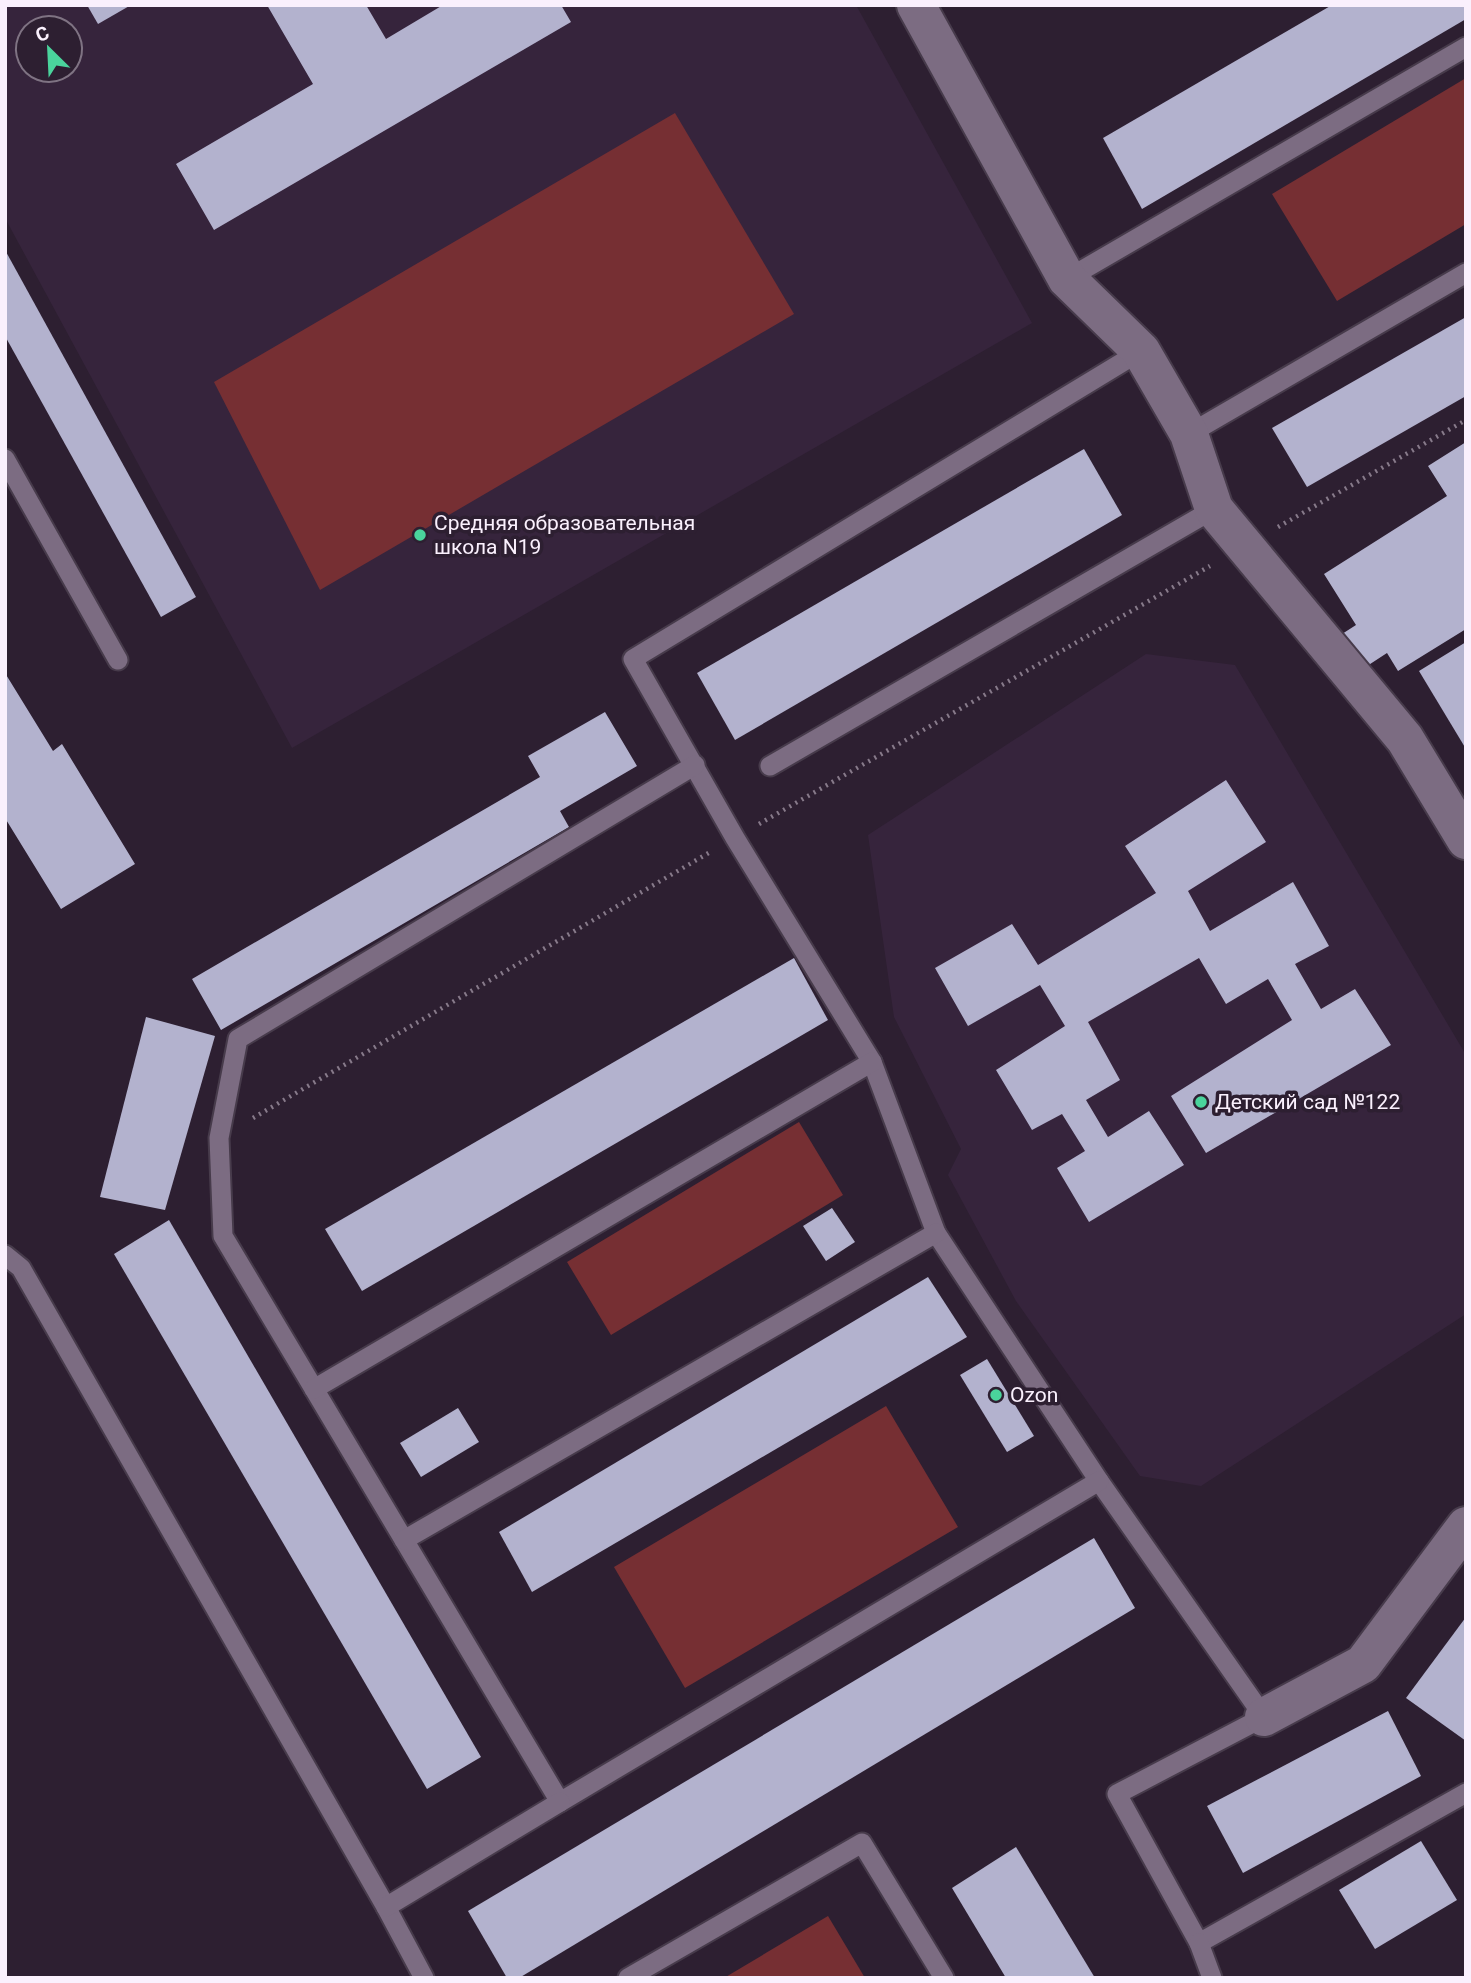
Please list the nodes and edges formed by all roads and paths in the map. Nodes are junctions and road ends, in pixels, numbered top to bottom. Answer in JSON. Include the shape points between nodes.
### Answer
{"nodes":[{"id":1,"x":916,"y":5,"type":"edge"},
{"id":2,"x":1466,"y":47,"type":"edge"},
{"id":3,"x":1466,"y":272,"type":"edge"},
{"id":4,"x":1067,"y":279,"type":"junction"},
{"id":5,"x":1141,"y":351,"type":"junction"},
{"id":6,"x":1466,"y":420,"type":"edge"},
{"id":7,"x":1189,"y":434,"type":"junction"},
{"id":8,"x":5,"y":459,"type":"edge"},
{"id":9,"x":1214,"y":509,"type":"junction"},
{"id":10,"x":1247,"y":545,"type":"junction"},
{"id":11,"x":118,"y":660,"type":"dead end"},
{"id":12,"x":695,"y":765,"type":"junction"},
{"id":13,"x":770,"y":766,"type":"dead end"},
{"id":14,"x":735,"y":838,"type":"junction"},
{"id":15,"x":1466,"y":840,"type":"edge"},
{"id":16,"x":872,"y":1062,"type":"junction"},
{"id":17,"x":219,"y":1138,"type":"junction"},
{"id":18,"x":936,"y":1233,"type":"junction"},
{"id":19,"x":5,"y":1255,"type":"edge"},
{"id":20,"x":314,"y":1389,"type":"junction"},
{"id":21,"x":1099,"y":1480,"type":"junction"},
{"id":22,"x":1466,"y":1526,"type":"edge"},
{"id":23,"x":404,"y":1540,"type":"junction"},
{"id":24,"x":1265,"y":1717,"type":"junction"},
{"id":25,"x":1466,"y":1793,"type":"edge"},
{"id":26,"x":560,"y":1802,"type":"junction"},
{"id":27,"x":386,"y":1907,"type":"junction"},
{"id":28,"x":1199,"y":1943,"type":"junction"},
{"id":29,"x":424,"y":1978,"type":"edge"},
{"id":30,"x":628,"y":1978,"type":"edge"},
{"id":31,"x":944,"y":1978,"type":"edge"},
{"id":32,"x":1212,"y":1978,"type":"edge"}],
"edges":[{"from":1,"to":4,"type":"street"},
{"from":2,"to":4,"type":"lane"},
{"from":3,"to":7,"type":"lane"},
{"from":4,"to":5,"type":"street"},
{"from":5,"to":7,"type":"street"},
{"from":5,"to":12,"type":"lane","via":[[633,659]]},
{"from":6,"to":10,"type":"path"},
{"from":7,"to":9,"type":"street"},
{"from":8,"to":11,"type":"lane"},
{"from":9,"to":10,"type":"street"},
{"from":9,"to":13,"type":"lane"},
{"from":10,"to":14,"type":"path"},
{"from":10,"to":15,"type":"street","via":[[1405,739]]},
{"from":12,"to":14,"type":"lane"},
{"from":12,"to":17,"type":"lane","via":[[238,1039]]},
{"from":14,"to":16,"type":"lane"},
{"from":14,"to":17,"type":"path"},
{"from":16,"to":18,"type":"lane"},
{"from":16,"to":20,"type":"lane"},
{"from":17,"to":20,"type":"lane","via":[[223,1236]]},
{"from":18,"to":21,"type":"lane"},
{"from":18,"to":23,"type":"lane"},
{"from":19,"to":27,"type":"lane","via":[[21,1268]]},
{"from":20,"to":23,"type":"lane"},
{"from":21,"to":24,"type":"lane"},
{"from":21,"to":26,"type":"lane"},
{"from":22,"to":24,"type":"street","via":[[1363,1664]]},
{"from":23,"to":26,"type":"lane"},
{"from":24,"to":28,"type":"lane","via":[[1118,1794]]},
{"from":25,"to":28,"type":"lane"},
{"from":26,"to":27,"type":"lane"},
{"from":27,"to":29,"type":"lane"},
{"from":28,"to":32,"type":"lane"},
{"from":30,"to":31,"type":"lane","via":[[862,1843]]}]}
